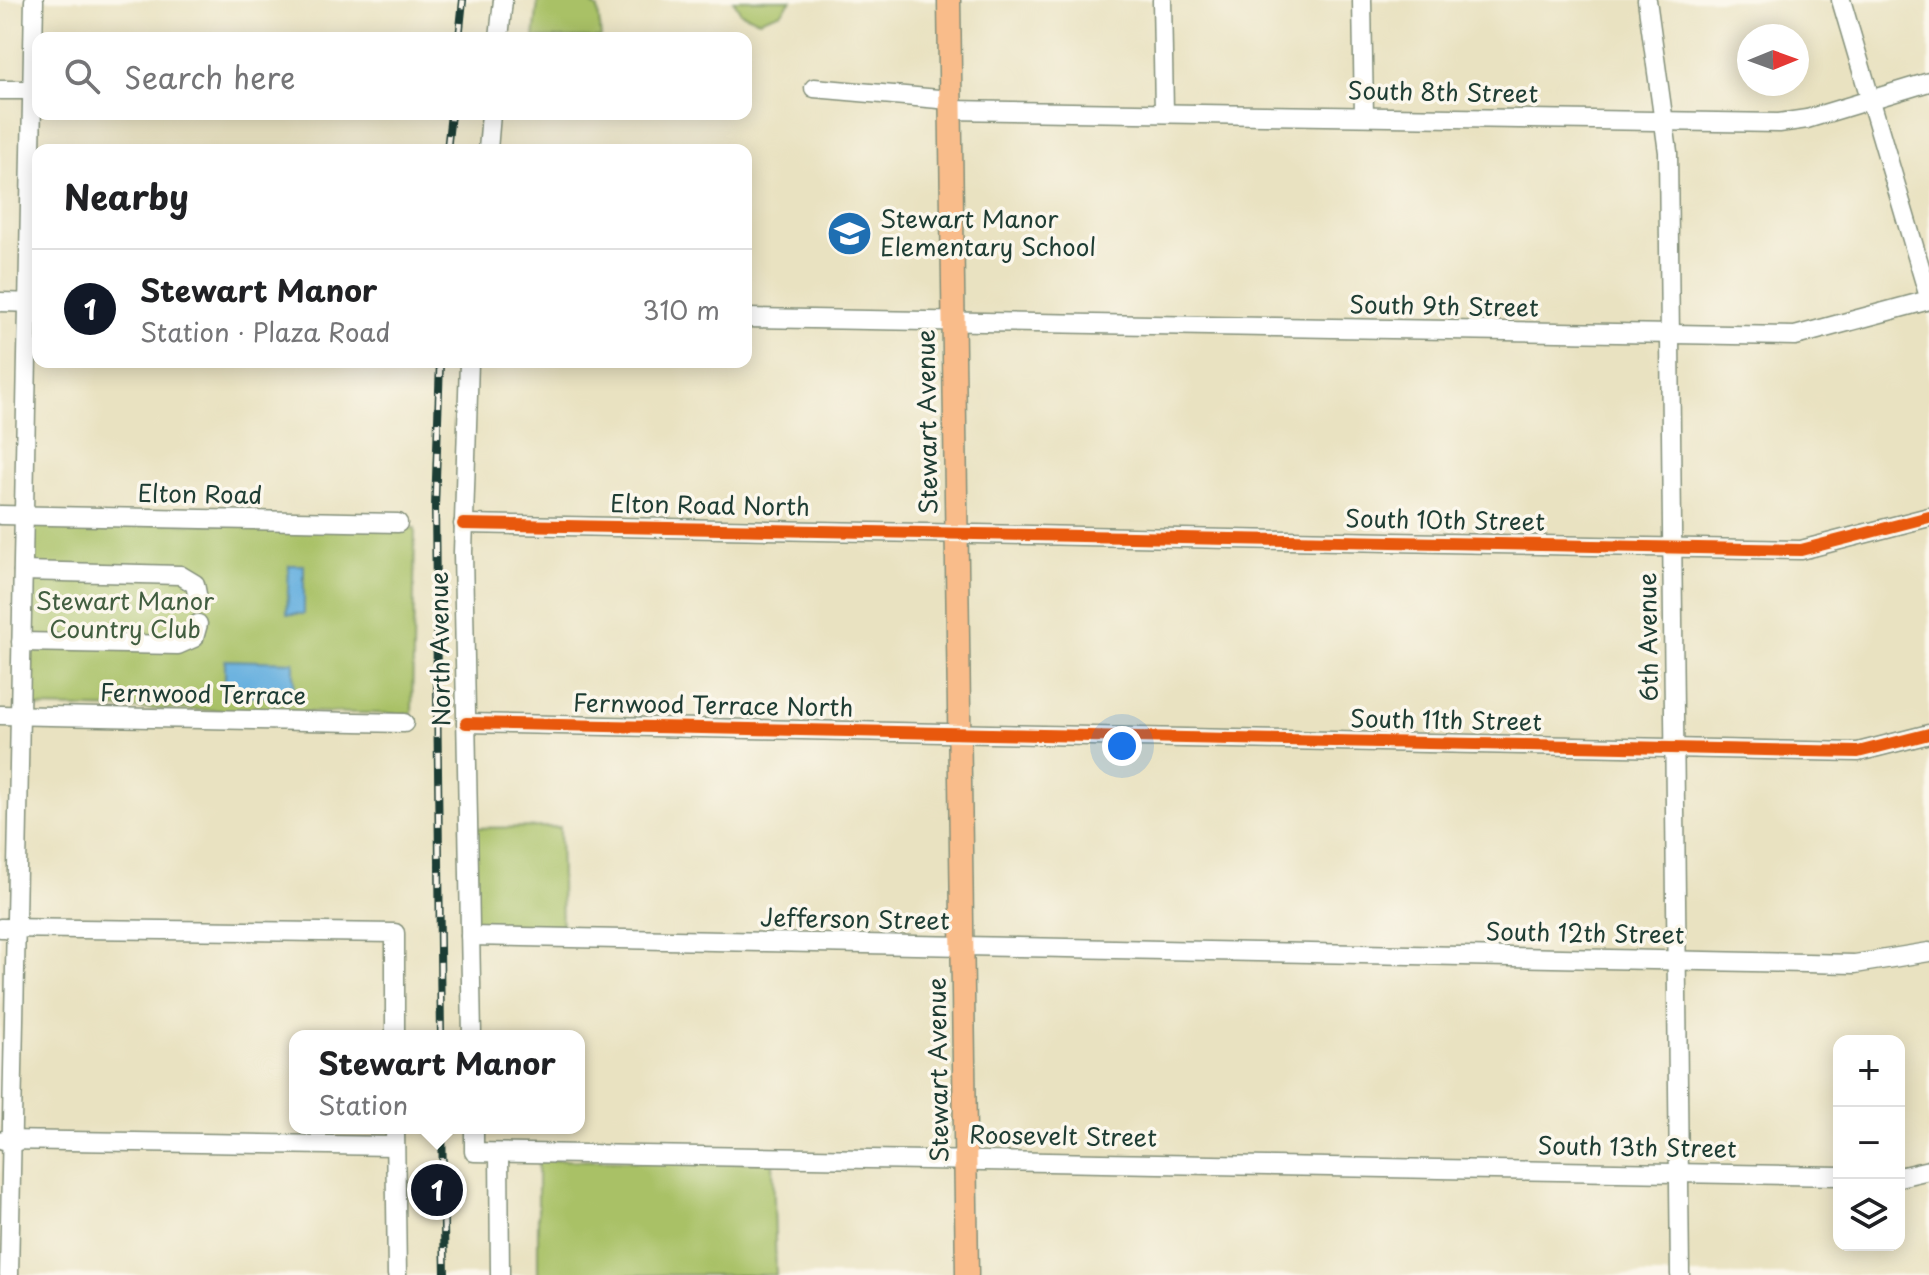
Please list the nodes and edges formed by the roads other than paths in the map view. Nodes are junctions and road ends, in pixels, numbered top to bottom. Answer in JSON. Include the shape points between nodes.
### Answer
{"nodes":[{"id":1,"x":34,"y":0,"type":"edge"},
{"id":2,"x":503,"y":0,"type":"edge"},
{"id":3,"x":949,"y":0,"type":"edge"},
{"id":4,"x":1162,"y":0,"type":"edge"},
{"id":5,"x":1362,"y":0,"type":"edge"},
{"id":6,"x":1647,"y":0,"type":"edge"},
{"id":7,"x":1841,"y":0,"type":"edge"},
{"id":8,"x":34,"y":32,"type":"edge"},
{"id":9,"x":500,"y":32,"type":"edge"},
{"id":10,"x":1929,"y":82,"type":"edge"},
{"id":11,"x":814,"y":88,"type":"dead end"},
{"id":12,"x":0,"y":90,"type":"edge"},
{"id":13,"x":32,"y":90,"type":"edge"},
{"id":14,"x":1870,"y":100,"type":"junction"},
{"id":15,"x":950,"y":105,"type":"junction"},
{"id":16,"x":1164,"y":112,"type":"junction"},
{"id":17,"x":1364,"y":116,"type":"junction"},
{"id":18,"x":35,"y":120,"type":"edge"},
{"id":19,"x":490,"y":120,"type":"edge"},
{"id":20,"x":1666,"y":121,"type":"junction"},
{"id":21,"x":34,"y":144,"type":"edge"},
{"id":22,"x":488,"y":144,"type":"edge"},
{"id":23,"x":1929,"y":298,"type":"edge"},
{"id":24,"x":0,"y":302,"type":"edge"},
{"id":25,"x":32,"y":303,"type":"edge"},
{"id":26,"x":752,"y":318,"type":"edge"},
{"id":27,"x":953,"y":322,"type":"junction"},
{"id":28,"x":32,"y":327,"type":"edge"},
{"id":29,"x":1667,"y":335,"type":"junction"},
{"id":30,"x":469,"y":368,"type":"edge"},
{"id":31,"x":0,"y":515,"type":"edge"},
{"id":32,"x":24,"y":515,"type":"junction"},
{"id":33,"x":1929,"y":517,"type":"edge"},
{"id":34,"x":398,"y":523,"type":"dead end"},
{"id":35,"x":463,"y":524,"type":"junction"},
{"id":36,"x":956,"y":533,"type":"junction"},
{"id":37,"x":1672,"y":547,"type":"junction"},
{"id":38,"x":23,"y":571,"type":"junction"},
{"id":39,"x":198,"y":599,"type":"dead end"},
{"id":40,"x":198,"y":624,"type":"dead end"},
{"id":41,"x":21,"y":642,"type":"junction"},
{"id":42,"x":0,"y":715,"type":"edge"},
{"id":43,"x":20,"y":715,"type":"junction"},
{"id":44,"x":404,"y":723,"type":"dead end"},
{"id":45,"x":466,"y":723,"type":"junction"},
{"id":46,"x":959,"y":734,"type":"junction"},
{"id":47,"x":1929,"y":734,"type":"edge"},
{"id":48,"x":1675,"y":748,"type":"junction"},
{"id":49,"x":8,"y":928,"type":"edge"},
{"id":50,"x":470,"y":936,"type":"junction"},
{"id":51,"x":963,"y":946,"type":"junction"},
{"id":52,"x":1239,"y":951,"type":"joint"},
{"id":53,"x":1929,"y":952,"type":"edge"},
{"id":54,"x":1676,"y":960,"type":"junction"},
{"id":55,"x":395,"y":1030,"type":"edge"},
{"id":56,"x":472,"y":1030,"type":"edge"},
{"id":57,"x":474,"y":1134,"type":"edge"},
{"id":58,"x":395,"y":1137,"type":"edge"},
{"id":59,"x":6,"y":1140,"type":"edge"},
{"id":60,"x":499,"y":1153,"type":"junction"},
{"id":61,"x":966,"y":1159,"type":"junction"},
{"id":62,"x":1434,"y":1168,"type":"joint"},
{"id":63,"x":1929,"y":1170,"type":"edge"},
{"id":64,"x":1679,"y":1173,"type":"junction"},
{"id":65,"x":1833,"y":1176,"type":"edge"},
{"id":66,"x":1905,"y":1176,"type":"edge"},
{"id":67,"x":9,"y":1275,"type":"edge"},
{"id":68,"x":397,"y":1275,"type":"edge"},
{"id":69,"x":500,"y":1275,"type":"edge"},
{"id":70,"x":967,"y":1275,"type":"edge"},
{"id":71,"x":1680,"y":1275,"type":"edge"}],
"edges":[{"from":1,"to":8,"type":"street"},
{"from":2,"to":9,"type":"street"},
{"from":3,"to":15,"type":"main road","name":"Stewart Avenue"},
{"from":4,"to":16,"type":"street"},
{"from":5,"to":17,"type":"street"},
{"from":6,"to":20,"type":"street","name":"6th Avenue"},
{"from":7,"to":14,"type":"street"},
{"from":10,"to":14,"type":"street","name":"South 8th Street"},
{"from":11,"to":15,"type":"street","name":"South 8th Street"},
{"from":12,"to":13,"type":"street"},
{"from":14,"to":20,"type":"street","name":"South 8th Street","via":[[1779,123]]},
{"from":14,"to":23,"type":"street"},
{"from":15,"to":16,"type":"street","name":"South 8th Street"},
{"from":15,"to":27,"type":"main road","name":"Stewart Avenue"},
{"from":16,"to":17,"type":"street","name":"South 8th Street"},
{"from":17,"to":20,"type":"street","name":"South 8th Street"},
{"from":18,"to":21,"type":"street"},
{"from":19,"to":22,"type":"street"},
{"from":20,"to":29,"type":"street","name":"6th Avenue"},
{"from":23,"to":29,"type":"street","name":"South 9th Street","via":[[1795,336]]},
{"from":24,"to":25,"type":"street"},
{"from":26,"to":27,"type":"street","name":"South 9th Street"},
{"from":27,"to":29,"type":"street","name":"South 9th Street"},
{"from":27,"to":36,"type":"main road","name":"Stewart Avenue"},
{"from":28,"to":32,"type":"street"},
{"from":29,"to":37,"type":"street","name":"6th Avenue"},
{"from":30,"to":35,"type":"street","name":"North Avenue"},
{"from":31,"to":32,"type":"street","name":"Elton Road"},
{"from":32,"to":34,"type":"street","name":"Elton Road"},
{"from":32,"to":38,"type":"street"},
{"from":33,"to":37,"type":"street","name":"South 10th Street","via":[[1801,550]]},
{"from":35,"to":36,"type":"street","name":"Elton Road North"},
{"from":35,"to":45,"type":"street","name":"North Avenue"},
{"from":36,"to":37,"type":"street","name":"South 10th Street"},
{"from":36,"to":46,"type":"main road","name":"Stewart Avenue"},
{"from":37,"to":48,"type":"street","name":"6th Avenue"},
{"from":38,"to":39,"type":"street","via":[[180,575],[195,584]]},
{"from":38,"to":41,"type":"street"},
{"from":40,"to":41,"type":"street","via":[[194,638],[178,645]]},
{"from":41,"to":43,"type":"street"},
{"from":42,"to":43,"type":"street","name":"Fernwood Terrace"},
{"from":43,"to":44,"type":"street","name":"Fernwood Terrace"},
{"from":43,"to":49,"type":"street"},
{"from":45,"to":46,"type":"street","name":"Fernwood Terrace North"},
{"from":45,"to":50,"type":"street","name":"North Avenue"},
{"from":46,"to":48,"type":"street","name":"South 11th Street"},
{"from":46,"to":51,"type":"main road","name":"Stewart Avenue"},
{"from":47,"to":48,"type":"street","name":"South 11th Street","via":[[1858,752]]},
{"from":48,"to":54,"type":"street","name":"6th Avenue"},
{"from":49,"to":55,"type":"street","via":[[395,933]]},
{"from":49,"to":59,"type":"street"},
{"from":50,"to":51,"type":"street","name":"Jefferson Street"},
{"from":50,"to":56,"type":"street","name":"North Avenue"},
{"from":51,"to":52,"type":"street","name":"Jefferson Street"},
{"from":51,"to":61,"type":"main road","name":"Stewart Avenue"},
{"from":52,"to":54,"type":"street","name":"South 12th Street"},
{"from":53,"to":54,"type":"street","name":"South 12th Street","via":[[1855,964]]},
{"from":54,"to":64,"type":"street","name":"6th Avenue"},
{"from":57,"to":60,"type":"street","via":[[474,1152]]},
{"from":58,"to":59,"type":"street"},
{"from":58,"to":68,"type":"street"},
{"from":59,"to":67,"type":"street"},
{"from":60,"to":61,"type":"street","name":"Roosevelt Street"},
{"from":60,"to":69,"type":"street"},
{"from":61,"to":62,"type":"street","name":"Roosevelt Street"},
{"from":61,"to":70,"type":"main road","name":"Stewart Avenue"},
{"from":62,"to":64,"type":"street","name":"South 13th Street"},
{"from":63,"to":66,"type":"street"},
{"from":64,"to":65,"type":"street","name":"South 13th Street"},
{"from":64,"to":71,"type":"street","name":"6th Avenue"}]}
